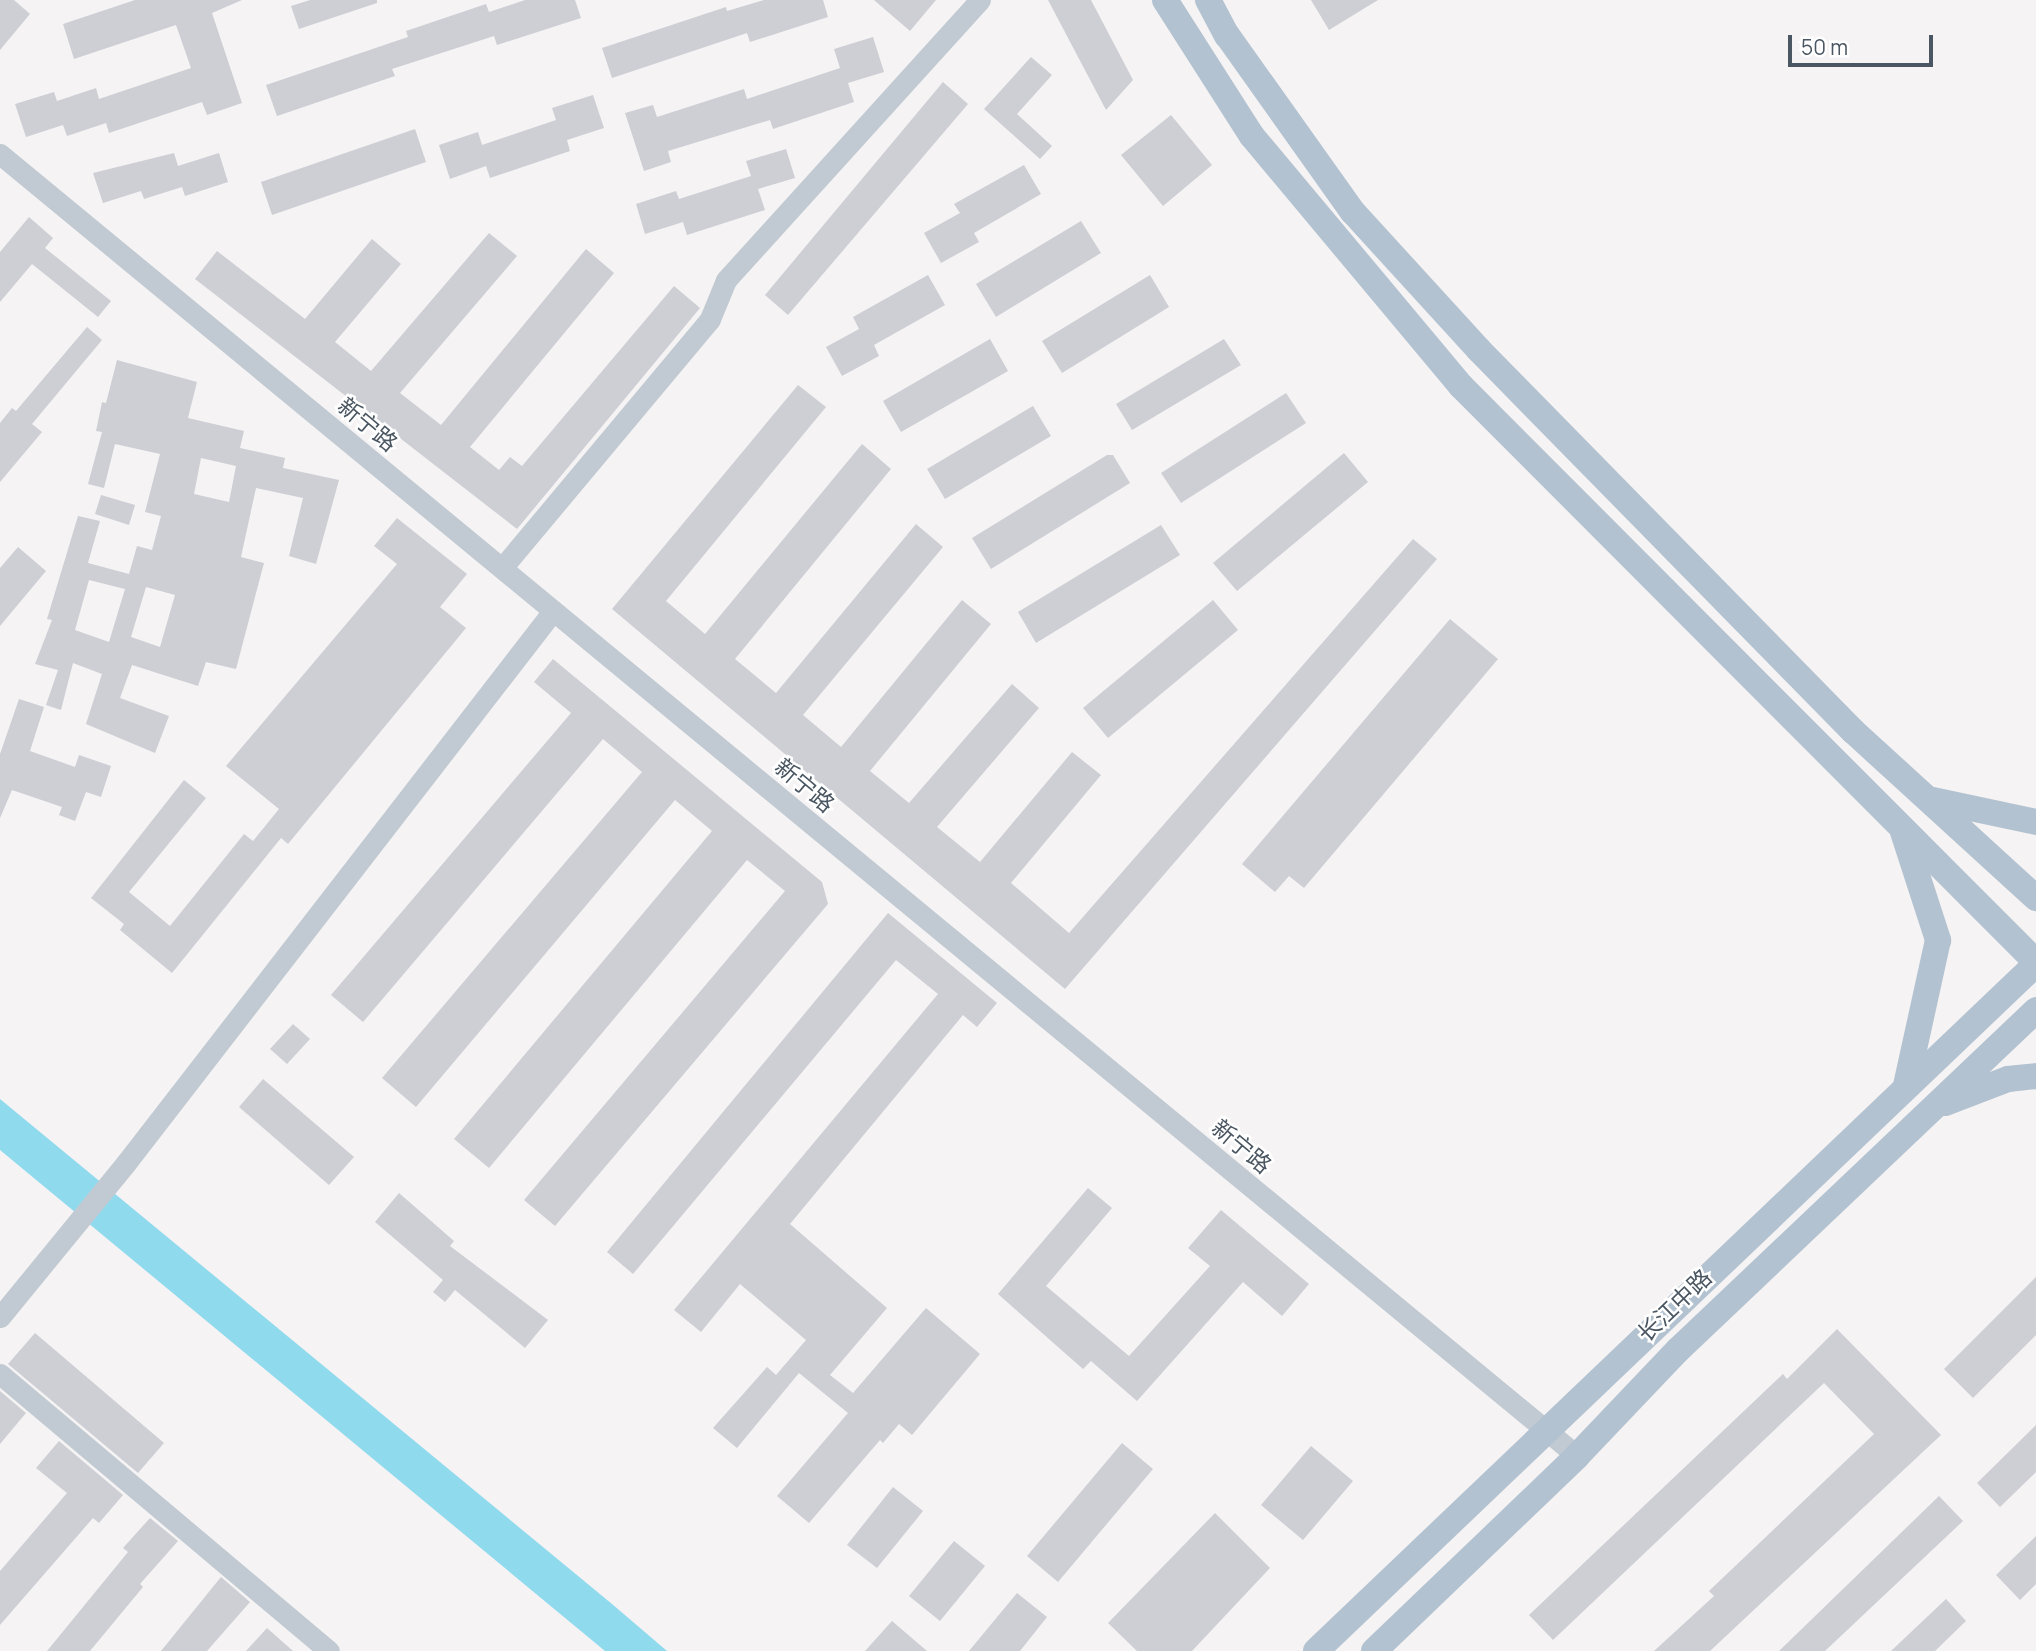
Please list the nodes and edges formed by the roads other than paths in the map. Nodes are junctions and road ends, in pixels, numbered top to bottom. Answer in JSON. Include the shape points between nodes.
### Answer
{"nodes":[{"id":1,"x":980,"y":0,"type":"edge"},
{"id":2,"x":1165,"y":0,"type":"edge"},
{"id":3,"x":1208,"y":0,"type":"edge"},
{"id":4,"x":0,"y":154,"type":"edge"},
{"id":5,"x":502,"y":568,"type":"junction"},
{"id":6,"x":553,"y":611,"type":"junction"},
{"id":7,"x":1928,"y":799,"type":"junction"},
{"id":8,"x":2036,"y":822,"type":"edge"},
{"id":9,"x":1901,"y":827,"type":"junction"},
{"id":10,"x":2036,"y":898,"type":"edge"},
{"id":11,"x":2036,"y":963,"type":"edge"},
{"id":12,"x":2036,"y":1010,"type":"edge"},
{"id":13,"x":2036,"y":1076,"type":"edge"},
{"id":14,"x":1906,"y":1086,"type":"junction"},
{"id":15,"x":1934,"y":1107,"type":"junction"},
{"id":16,"x":0,"y":1317,"type":"edge"},
{"id":17,"x":0,"y":1374,"type":"edge"},
{"id":18,"x":1545,"y":1429,"type":"junction"},
{"id":19,"x":1577,"y":1456,"type":"junction"},
{"id":20,"x":329,"y":1651,"type":"edge"},
{"id":21,"x":1316,"y":1651,"type":"edge"},
{"id":22,"x":1374,"y":1651,"type":"edge"}],
"edges":[{"from":1,"to":5,"type":"street","via":[[726,280],[710,319]]},
{"from":2,"to":9,"type":"main road","via":[[1252,136],[1461,386]]},
{"from":3,"to":7,"type":"main road","via":[[1227,35],[1353,212],[1479,351],[1853,731]]},
{"from":4,"to":5,"type":"street","name":"新宁路"},
{"from":5,"to":6,"type":"street","name":"新宁路"},
{"from":6,"to":16,"type":"street","via":[[126,1163]]},
{"from":6,"to":18,"type":"street","name":"新宁路"},
{"from":7,"to":8,"type":"main road"},
{"from":7,"to":10,"type":"main road"},
{"from":9,"to":11,"type":"main road"},
{"from":9,"to":14,"type":"main road","via":[[1938,940]]},
{"from":11,"to":14,"type":"main road","name":"长江中路"},
{"from":12,"to":15,"type":"main road","name":"长江中路"},
{"from":13,"to":15,"type":"main road","via":[[2008,1079]]},
{"from":14,"to":18,"type":"main road","name":"长江中路"},
{"from":15,"to":19,"type":"main road","name":"长江中路","via":[[1678,1350]]},
{"from":17,"to":20,"type":"street"},
{"from":18,"to":19,"type":"street","name":"新宁路"},
{"from":18,"to":21,"type":"main road","name":"长江中路"},
{"from":19,"to":22,"type":"main road","name":"长江中路"}]}
